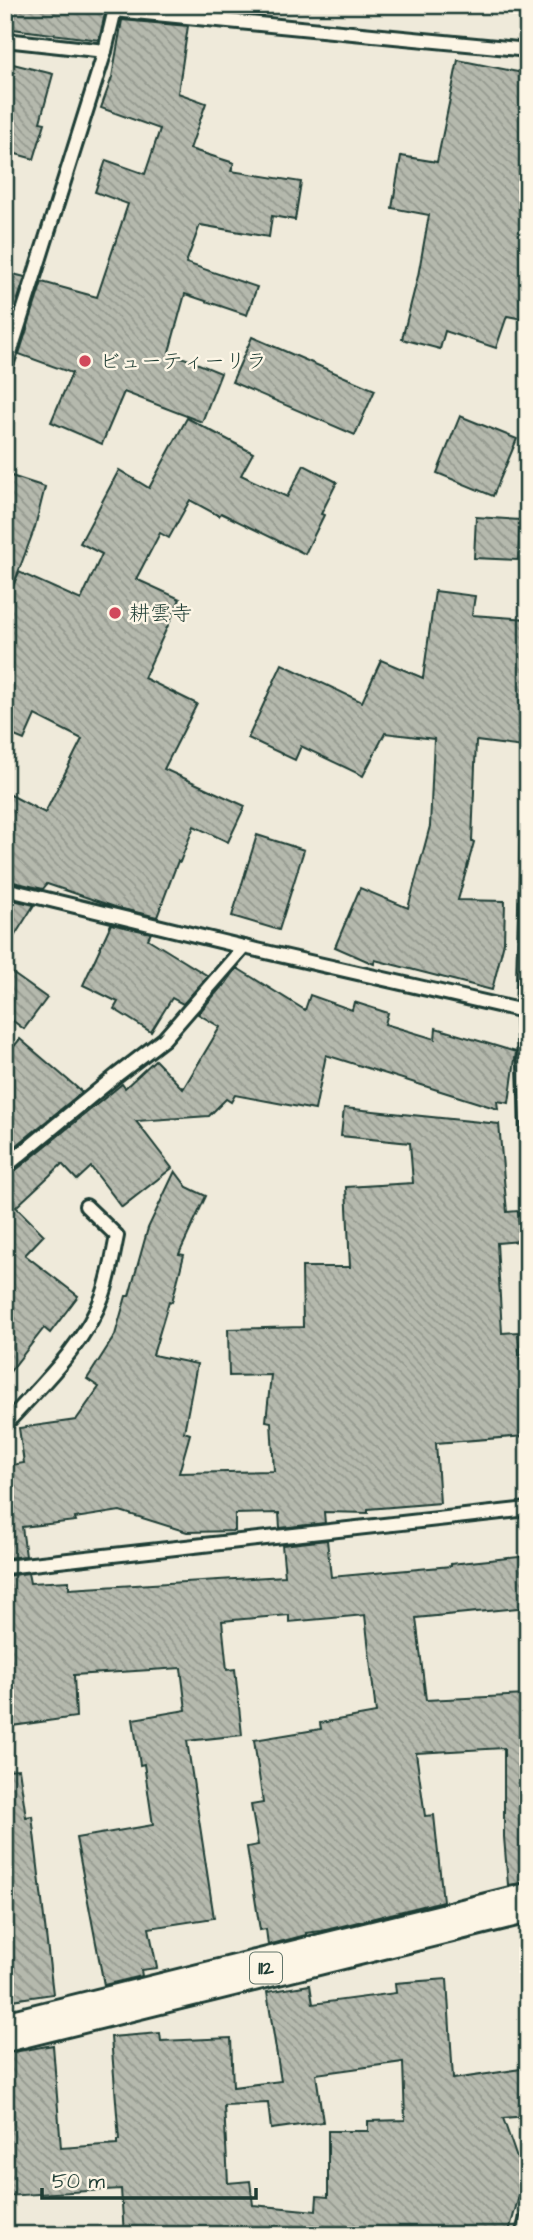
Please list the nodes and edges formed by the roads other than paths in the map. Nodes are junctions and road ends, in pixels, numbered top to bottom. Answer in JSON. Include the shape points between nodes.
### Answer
{"nodes":[{"id":1,"x":115,"y":7,"type":"edge"},
{"id":2,"x":5,"y":40,"type":"edge"},
{"id":3,"x":528,"y":50,"type":"edge"},
{"id":4,"x":105,"y":51,"type":"junction"},
{"id":5,"x":5,"y":369,"type":"edge"},
{"id":6,"x":528,"y":842,"type":"edge"},
{"id":7,"x":5,"y":889,"type":"edge"},
{"id":8,"x":244,"y":947,"type":"junction"},
{"id":9,"x":525,"y":1012,"type":"edge"},
{"id":10,"x":528,"y":1149,"type":"edge"},
{"id":11,"x":5,"y":1167,"type":"edge"},
{"id":12,"x":86,"y":1206,"type":"dead end"},
{"id":13,"x":5,"y":1425,"type":"edge"},
{"id":14,"x":528,"y":1509,"type":"edge"},
{"id":15,"x":5,"y":1567,"type":"edge"},
{"id":16,"x":528,"y":1903,"type":"edge"},
{"id":17,"x":5,"y":2032,"type":"edge"},
{"id":18,"x":528,"y":2215,"type":"edge"},
{"id":19,"x":522,"y":2235,"type":"edge"}],
"edges":[{"from":1,"to":3,"type":"lane"},
{"from":1,"to":4,"type":"lane"},
{"from":2,"to":4,"type":"lane"},
{"from":4,"to":5,"type":"lane"},
{"from":6,"to":9,"type":"lane"},
{"from":7,"to":8,"type":"lane"},
{"from":8,"to":9,"type":"lane"},
{"from":8,"to":11,"type":"lane","via":[[164,1039]]},
{"from":9,"to":10,"type":"lane"},
{"from":12,"to":13,"type":"lane","via":[[117,1236],[103,1295],[63,1359]]},
{"from":14,"to":15,"type":"lane"},
{"from":16,"to":17,"type":"highway","number":"112"},
{"from":18,"to":19,"type":"lane"}]}
